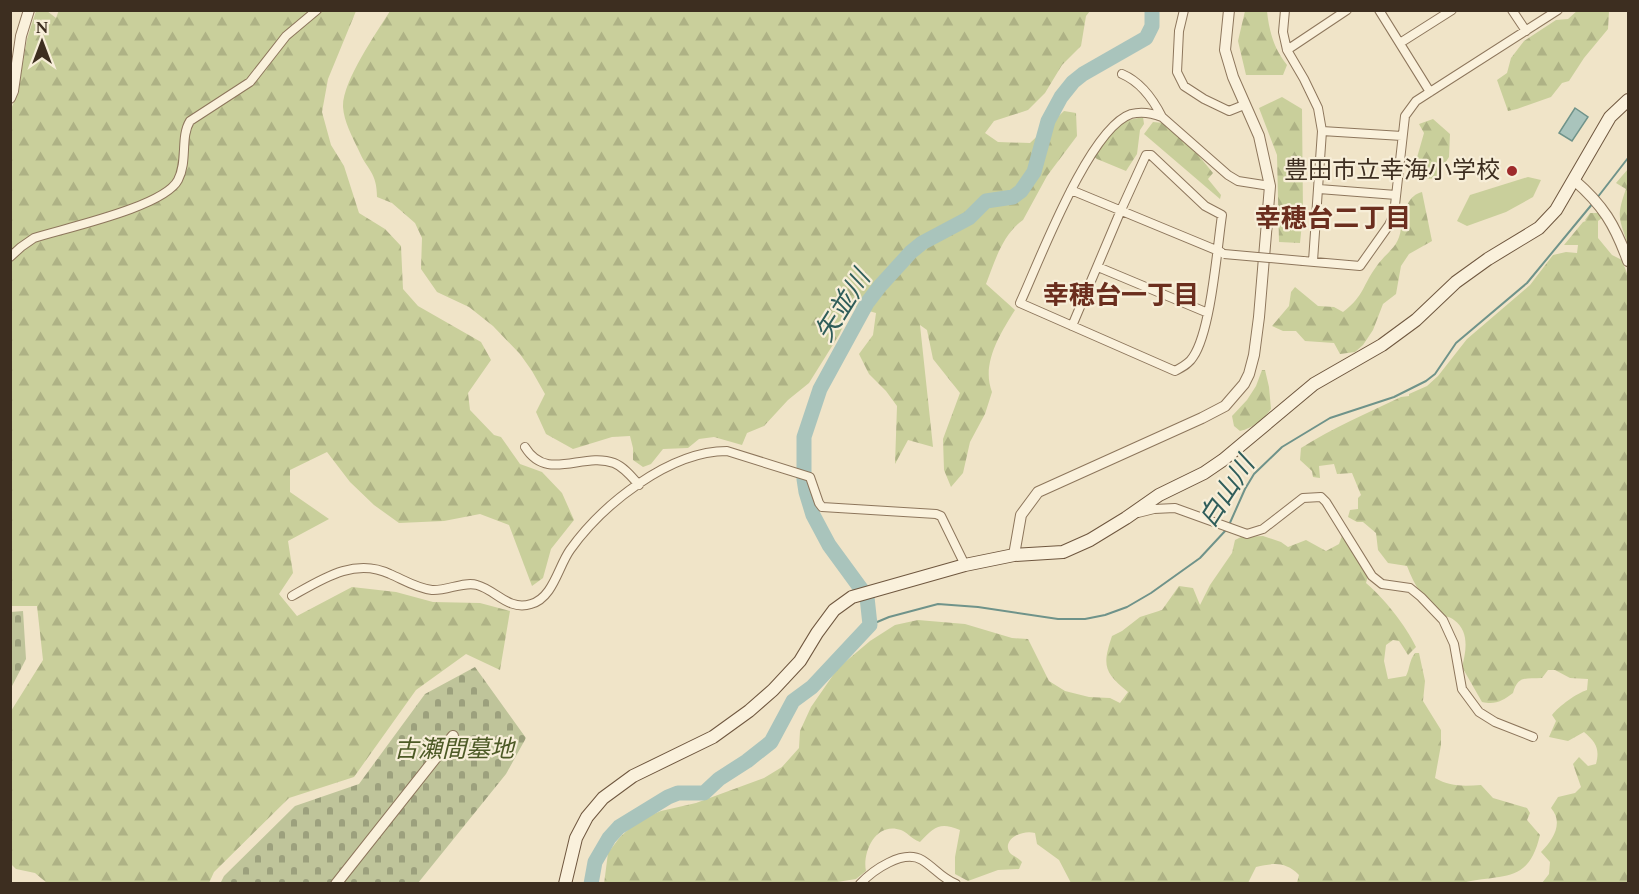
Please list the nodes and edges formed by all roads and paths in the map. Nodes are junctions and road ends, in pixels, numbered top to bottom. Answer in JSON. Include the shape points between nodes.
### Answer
{"nodes":[{"id":1,"x":29,"y":10,"type":"edge"},
{"id":2,"x":317,"y":10,"type":"edge"},
{"id":3,"x":1184,"y":10,"type":"edge"},
{"id":4,"x":1229,"y":10,"type":"edge"},
{"id":5,"x":1286,"y":10,"type":"edge"},
{"id":6,"x":1347,"y":10,"type":"edge"},
{"id":7,"x":1379,"y":10,"type":"edge"},
{"id":8,"x":1452,"y":10,"type":"edge"},
{"id":9,"x":1512,"y":10,"type":"edge"},
{"id":10,"x":1558,"y":10,"type":"edge"},
{"id":11,"x":1526,"y":31,"type":"junction"},
{"id":12,"x":1400,"y":43,"type":"junction"},
{"id":13,"x":1287,"y":50,"type":"junction"},
{"id":14,"x":1122,"y":74,"type":"dead end"},
{"id":15,"x":1430,"y":92,"type":"junction"},
{"id":16,"x":10,"y":98,"type":"edge"},
{"id":17,"x":1629,"y":100,"type":"edge"},
{"id":18,"x":1244,"y":105,"type":"junction"},
{"id":19,"x":1162,"y":117,"type":"junction"},
{"id":20,"x":1322,"y":131,"type":"junction"},
{"id":21,"x":1402,"y":136,"type":"junction"},
{"id":22,"x":1574,"y":180,"type":"junction"},
{"id":23,"x":1270,"y":186,"type":"junction"},
{"id":24,"x":1319,"y":189,"type":"junction"},
{"id":25,"x":1071,"y":190,"type":"junction"},
{"id":26,"x":1396,"y":195,"type":"junction"},
{"id":27,"x":1121,"y":210,"type":"junction"},
{"id":28,"x":1221,"y":252,"type":"junction"},
{"id":29,"x":10,"y":256,"type":"edge"},
{"id":30,"x":1308,"y":261,"type":"junction"},
{"id":31,"x":1629,"y":261,"type":"edge"},
{"id":32,"x":1098,"y":267,"type":"junction"},
{"id":33,"x":1208,"y":313,"type":"junction"},
{"id":34,"x":1072,"y":326,"type":"junction"},
{"id":35,"x":525,"y":447,"type":"dead end"},
{"id":36,"x":639,"y":485,"type":"junction"},
{"id":37,"x":1126,"y":518,"type":"junction"},
{"id":38,"x":1014,"y":555,"type":"junction"},
{"id":39,"x":965,"y":565,"type":"junction"},
{"id":40,"x":292,"y":596,"type":"dead end"},
{"id":41,"x":453,"y":736,"type":"dead end"},
{"id":42,"x":1533,"y":737,"type":"dead end"},
{"id":43,"x":336,"y":884,"type":"edge"},
{"id":44,"x":564,"y":884,"type":"edge"},
{"id":45,"x":860,"y":884,"type":"edge"},
{"id":46,"x":956,"y":884,"type":"edge"}],
"edges":[{"from":1,"to":16,"type":"street"},
{"from":2,"to":29,"type":"street","via":[[286,36],[250,82],[190,121],[183,165],[172,188],[142,205],[34,238]]},
{"from":3,"to":18,"type":"street","via":[[1177,72],[1184,86],[1229,111]]},
{"from":4,"to":18,"type":"street","via":[[1225,50]]},
{"from":5,"to":13,"type":"street","via":[[1283,32]]},
{"from":6,"to":13,"type":"street"},
{"from":7,"to":12,"type":"street"},
{"from":8,"to":12,"type":"street"},
{"from":9,"to":11,"type":"street"},
{"from":10,"to":11,"type":"street"},
{"from":11,"to":15,"type":"street"},
{"from":12,"to":15,"type":"street"},
{"from":13,"to":20,"type":"street","via":[[1318,108]]},
{"from":14,"to":19,"type":"street","via":[[1135,80]]},
{"from":15,"to":21,"type":"street","via":[[1416,101],[1405,116]]},
{"from":17,"to":22,"type":"main road","via":[[1610,117]]},
{"from":18,"to":23,"type":"street","via":[[1259,136]]},
{"from":19,"to":23,"type":"street","via":[[1228,175],[1238,181]]},
{"from":19,"to":25,"type":"street","via":[[1150,112],[1120,120],[1087,160]]},
{"from":20,"to":21,"type":"street"},
{"from":20,"to":24,"type":"street"},
{"from":21,"to":26,"type":"street"},
{"from":22,"to":31,"type":"street","via":[[1603,208]]},
{"from":22,"to":37,"type":"main road","via":[[1556,210],[1539,228],[1456,282],[1416,320],[1382,345],[1314,384],[1223,460]]},
{"from":23,"to":38,"type":"street","via":[[1254,356],[1244,384],[1225,406],[1038,492],[1021,515]]},
{"from":24,"to":26,"type":"street"},
{"from":24,"to":30,"type":"street"},
{"from":25,"to":27,"type":"street"},
{"from":25,"to":34,"type":"street","via":[[1020,303]]},
{"from":26,"to":30,"type":"street","via":[[1389,225],[1360,266]]},
{"from":27,"to":28,"type":"street"},
{"from":27,"to":28,"type":"street","via":[[1146,155],[1154,156],[1204,206],[1222,215]]},
{"from":27,"to":32,"type":"street"},
{"from":28,"to":30,"type":"street","bridge":true},
{"from":28,"to":33,"type":"street"},
{"from":32,"to":33,"type":"street"},
{"from":32,"to":34,"type":"street"},
{"from":33,"to":34,"type":"street","via":[[1194,356],[1175,371]]},
{"from":35,"to":36,"type":"street","via":[[540,463],[615,463]]},
{"from":36,"to":39,"type":"street","via":[[688,458],[727,451],[810,477],[822,507],[942,516]]},
{"from":36,"to":40,"type":"street","via":[[609,507],[585,532],[569,551],[546,593],[528,605],[515,605],[479,585],[432,590],[375,569],[348,569]]},
{"from":37,"to":38,"type":"main road","via":[[1063,552]]},
{"from":37,"to":42,"type":"street","via":[[1139,512],[1175,508],[1247,534],[1263,529],[1303,498],[1321,497],[1372,576],[1382,584],[1410,588],[1443,620],[1454,644],[1462,689],[1479,712]]},
{"from":38,"to":39,"type":"main road"},
{"from":39,"to":44,"type":"main road","via":[[852,597],[828,618],[800,661],[749,711],[713,737],[633,776],[603,798],[576,838]]},
{"from":41,"to":43,"type":"street"},
{"from":45,"to":46,"type":"street","via":[[907,856],[925,862]]}]}
